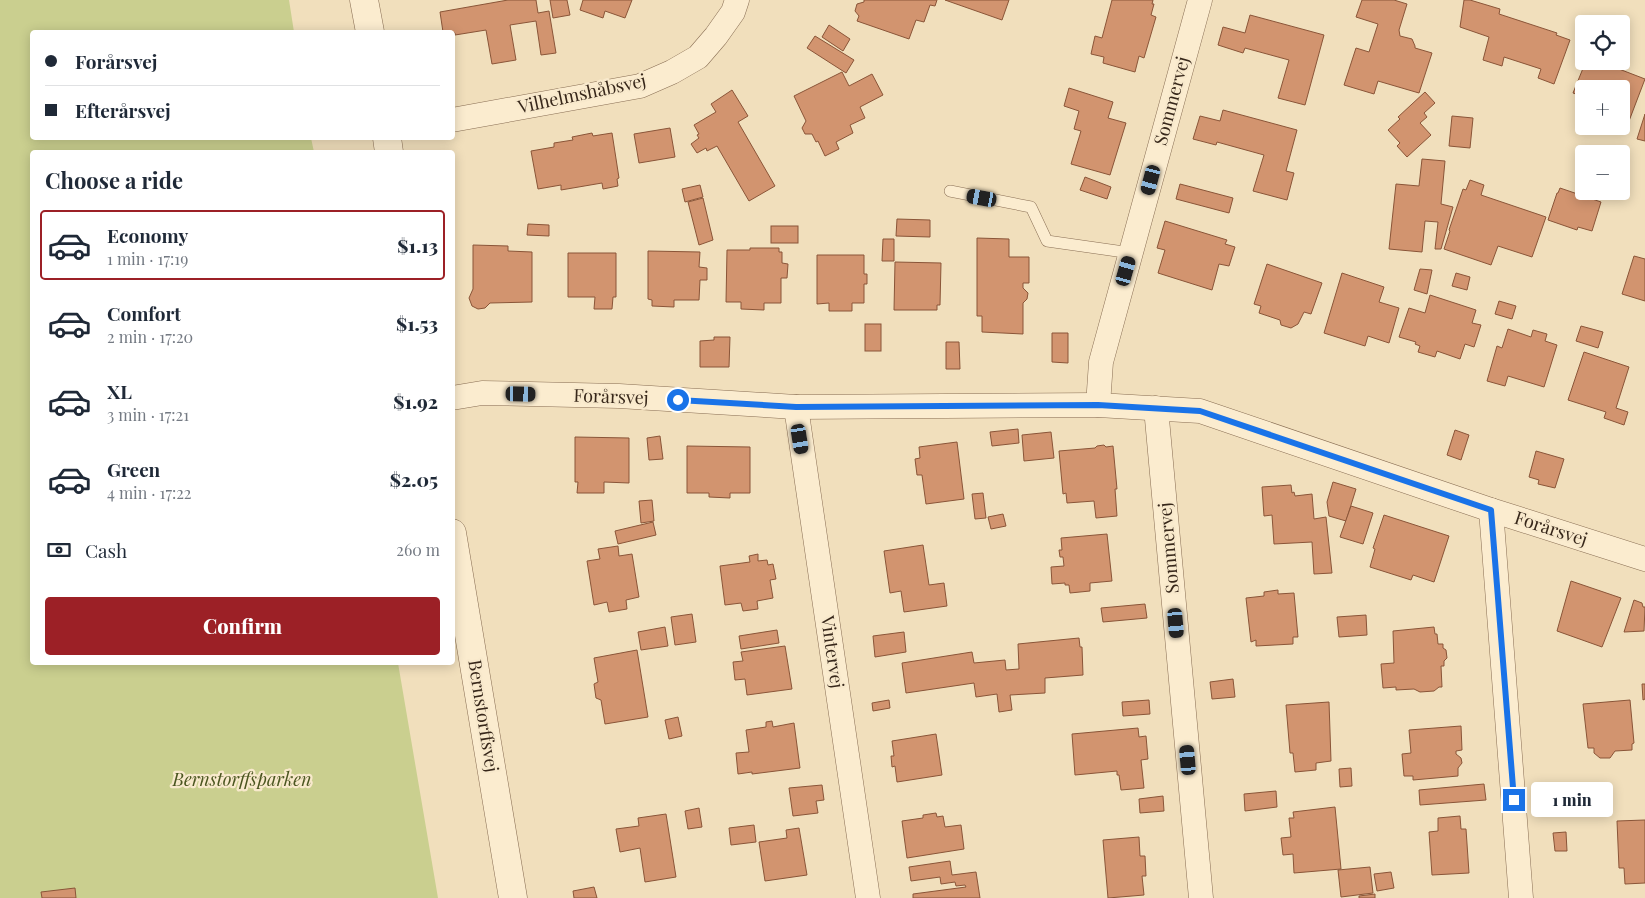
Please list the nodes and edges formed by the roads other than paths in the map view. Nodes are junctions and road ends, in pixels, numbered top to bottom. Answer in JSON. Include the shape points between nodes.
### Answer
{"nodes":[{"id":1,"x":364,"y":0,"type":"edge"},
{"id":2,"x":737,"y":0,"type":"edge"},
{"id":3,"x":1200,"y":0,"type":"edge"},
{"id":4,"x":370,"y":30,"type":"edge"},
{"id":5,"x":455,"y":119,"type":"edge"},
{"id":6,"x":950,"y":191,"type":"dead end"},
{"id":7,"x":1131,"y":253,"type":"junction"},
{"id":8,"x":455,"y":398,"type":"edge"},
{"id":9,"x":1098,"y":405,"type":"junction"},
{"id":10,"x":796,"y":407,"type":"junction"},
{"id":11,"x":1156,"y":408,"type":"junction"},
{"id":12,"x":1491,"y":510,"type":"junction"},
{"id":13,"x":455,"y":551,"type":"edge"},
{"id":14,"x":1645,"y":559,"type":"edge"},
{"id":15,"x":513,"y":898,"type":"edge"},
{"id":16,"x":868,"y":898,"type":"edge"},
{"id":17,"x":1201,"y":898,"type":"edge"},
{"id":18,"x":1521,"y":898,"type":"edge"}],
"edges":[{"from":1,"to":4,"type":"street"},
{"from":2,"to":5,"type":"street","name":"Vilhelmshåbsvej","via":[[733,12],[698,57],[640,86]]},
{"from":3,"to":7,"type":"street","name":"Sommervej"},
{"from":6,"to":7,"type":"lane","via":[[1031,207],[1047,241]]},
{"from":7,"to":9,"type":"street","name":"Sommervej","via":[[1101,362]]},
{"from":8,"to":10,"type":"street","name":"Forårsvej","via":[[482,394],[619,396]]},
{"from":9,"to":10,"type":"street","name":"Forårsvej"},
{"from":9,"to":11,"type":"street","name":"Forårsvej"},
{"from":10,"to":16,"type":"street","name":"Vintervej"},
{"from":11,"to":12,"type":"street","name":"Forårsvej","via":[[1200,411]]},
{"from":11,"to":17,"type":"street","name":"Sommervej"},
{"from":12,"to":14,"type":"street","name":"Forårsvej"},
{"from":12,"to":18,"type":"street"},
{"from":13,"to":15,"type":"street","name":"Bernstorffsvej"}]}
